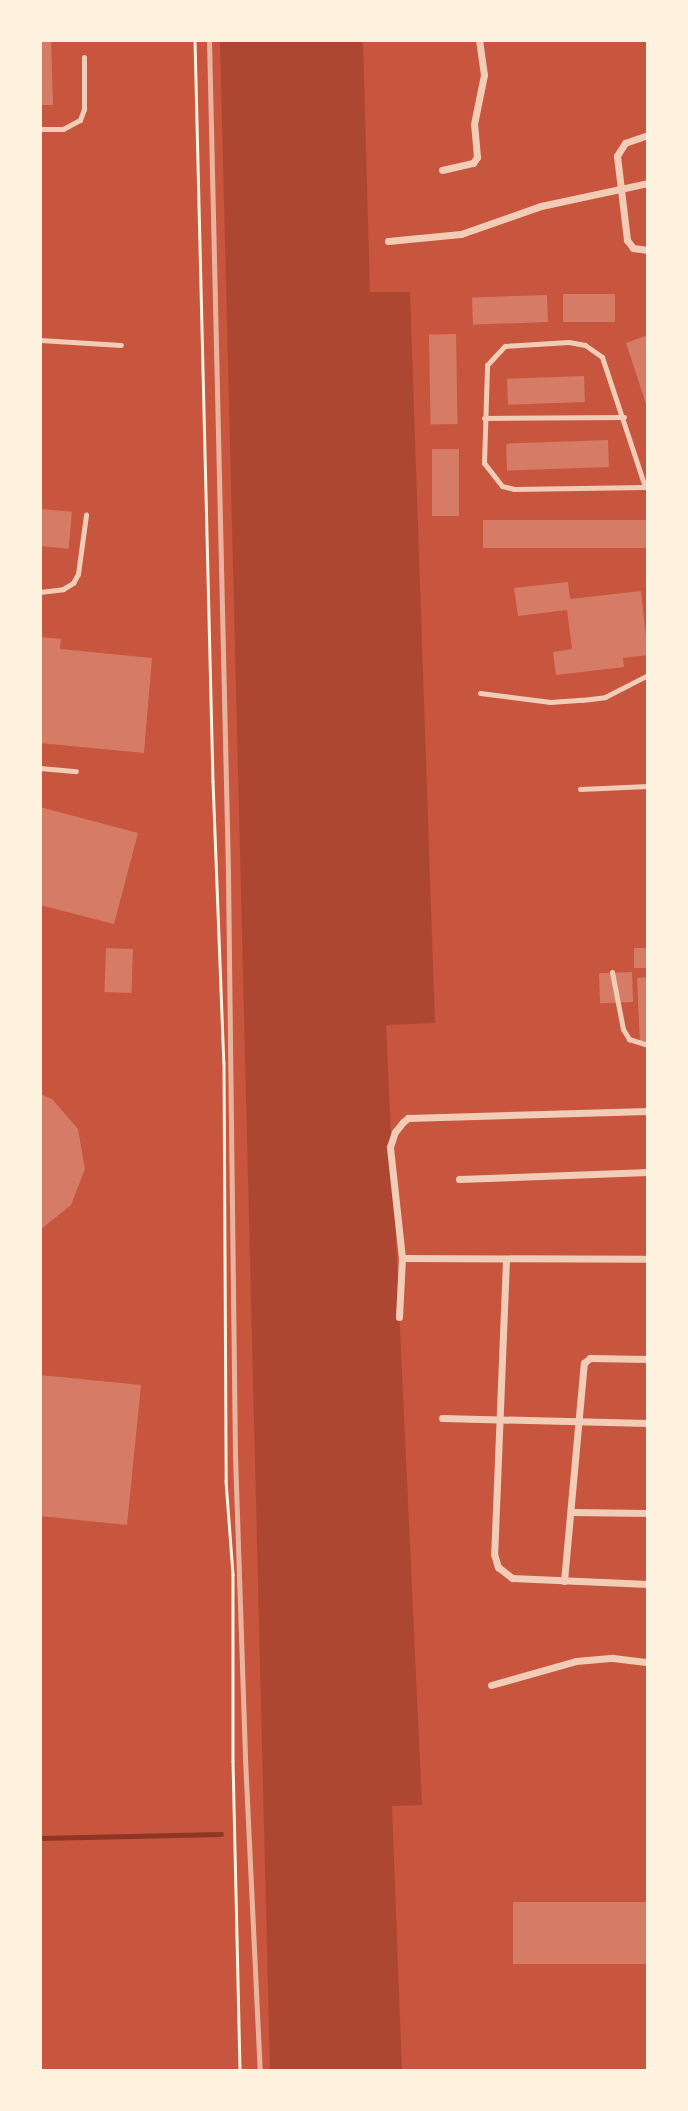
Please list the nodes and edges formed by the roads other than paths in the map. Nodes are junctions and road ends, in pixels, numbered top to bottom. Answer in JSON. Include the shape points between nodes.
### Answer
{"nodes":[{"id":1,"x":479,"y":40,"type":"edge"},
{"id":2,"x":85,"y":57,"type":"dead end"},
{"id":3,"x":40,"y":129,"type":"edge"},
{"id":4,"x":648,"y":135,"type":"edge"},
{"id":5,"x":442,"y":170,"type":"dead end"},
{"id":6,"x":648,"y":183,"type":"edge"},
{"id":7,"x":622,"y":190,"type":"junction"},
{"id":8,"x":388,"y":241,"type":"dead end"},
{"id":9,"x":648,"y":250,"type":"edge"},
{"id":10,"x":40,"y":340,"type":"edge"},
{"id":11,"x":121,"y":345,"type":"dead end"},
{"id":12,"x":624,"y":417,"type":"junction"},
{"id":13,"x":484,"y":418,"type":"junction"},
{"id":14,"x":646,"y":487,"type":"edge"},
{"id":15,"x":86,"y":515,"type":"dead end"},
{"id":16,"x":40,"y":592,"type":"edge"},
{"id":17,"x":648,"y":675,"type":"edge"},
{"id":18,"x":480,"y":694,"type":"dead end"},
{"id":19,"x":40,"y":768,"type":"edge"},
{"id":20,"x":76,"y":771,"type":"dead end"},
{"id":21,"x":648,"y":786,"type":"edge"},
{"id":22,"x":580,"y":789,"type":"dead end"},
{"id":23,"x":612,"y":972,"type":"dead end"},
{"id":24,"x":648,"y":1045,"type":"edge"},
{"id":25,"x":648,"y":1111,"type":"edge"},
{"id":26,"x":648,"y":1172,"type":"edge"},
{"id":27,"x":459,"y":1178,"type":"dead end"},
{"id":28,"x":402,"y":1258,"type":"junction"},
{"id":29,"x":648,"y":1259,"type":"edge"},
{"id":30,"x":506,"y":1260,"type":"junction"},
{"id":31,"x":399,"y":1317,"type":"dead end"},
{"id":32,"x":648,"y":1359,"type":"edge"},
{"id":33,"x":442,"y":1418,"type":"dead end"},
{"id":34,"x":499,"y":1420,"type":"junction"},
{"id":35,"x":577,"y":1422,"type":"junction"},
{"id":36,"x":648,"y":1423,"type":"edge"},
{"id":37,"x":571,"y":1512,"type":"junction"},
{"id":38,"x":648,"y":1513,"type":"edge"},
{"id":39,"x":564,"y":1581,"type":"junction"},
{"id":40,"x":648,"y":1584,"type":"edge"},
{"id":41,"x":648,"y":1662,"type":"edge"},
{"id":42,"x":491,"y":1685,"type":"dead end"}],
"edges":[{"from":1,"to":5,"type":"street","via":[[484,75],[474,124],[477,157],[473,163]]},
{"from":2,"to":3,"type":"lane","via":[[80,120],[63,129]]},
{"from":4,"to":7,"type":"street","via":[[618,150]]},
{"from":6,"to":7,"type":"street"},
{"from":7,"to":8,"type":"street","via":[[541,206],[461,234]]},
{"from":7,"to":9,"type":"street","via":[[627,240],[634,248]]},
{"from":10,"to":11,"type":"lane"},
{"from":12,"to":13,"type":"lane"},
{"from":12,"to":13,"type":"lane","via":[[602,358],[585,345],[569,342],[498,350],[485,372]]},
{"from":12,"to":14,"type":"lane"},
{"from":13,"to":14,"type":"lane","via":[[484,463],[502,486]]},
{"from":15,"to":16,"type":"lane","via":[[78,575],[63,589]]},
{"from":17,"to":18,"type":"lane","via":[[605,697],[582,700],[550,702]]},
{"from":19,"to":20,"type":"lane"},
{"from":21,"to":22,"type":"lane"},
{"from":23,"to":24,"type":"lane","via":[[623,1030],[629,1039]]},
{"from":25,"to":28,"type":"street","via":[[408,1118],[395,1132],[390,1147]]},
{"from":26,"to":27,"type":"street"},
{"from":28,"to":30,"type":"street"},
{"from":28,"to":31,"type":"street"},
{"from":29,"to":30,"type":"street"},
{"from":30,"to":34,"type":"street"},
{"from":32,"to":35,"type":"street","via":[[586,1360]]},
{"from":33,"to":34,"type":"street"},
{"from":34,"to":35,"type":"street"},
{"from":34,"to":39,"type":"street","via":[[494,1554],[498,1567],[512,1577]]},
{"from":35,"to":36,"type":"street"},
{"from":35,"to":37,"type":"street"},
{"from":37,"to":38,"type":"street"},
{"from":37,"to":39,"type":"street"},
{"from":39,"to":40,"type":"street"},
{"from":41,"to":42,"type":"street","via":[[613,1658],[576,1661]]}]}
